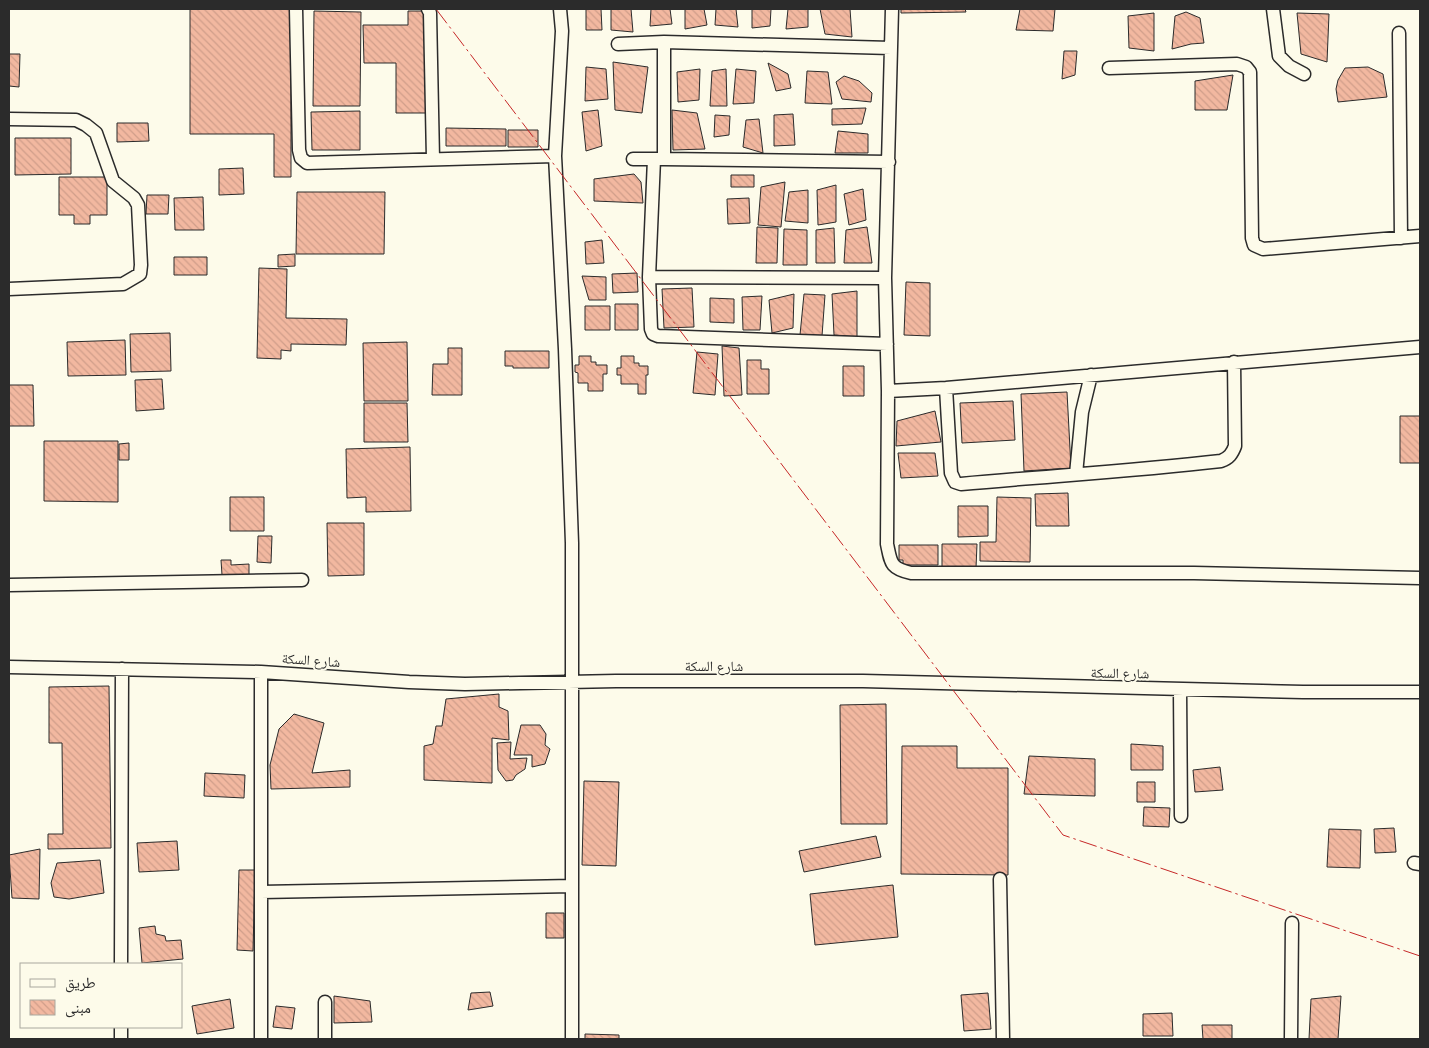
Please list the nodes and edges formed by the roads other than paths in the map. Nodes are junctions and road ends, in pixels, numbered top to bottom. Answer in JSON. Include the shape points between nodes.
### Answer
{"nodes":[{"id":1,"x":296,"y":9,"type":"edge"},
{"id":2,"x":428,"y":9,"type":"edge"},
{"id":3,"x":560,"y":9,"type":"edge"},
{"id":4,"x":892,"y":9,"type":"edge"},
{"id":5,"x":1273,"y":9,"type":"edge"},
{"id":6,"x":1399,"y":33,"type":"dead end"},
{"id":7,"x":664,"y":42,"type":"junction"},
{"id":8,"x":618,"y":44,"type":"dead end"},
{"id":9,"x":891,"y":48,"type":"junction"},
{"id":10,"x":1109,"y":68,"type":"dead end"},
{"id":11,"x":1304,"y":74,"type":"dead end"},
{"id":12,"x":9,"y":119,"type":"edge"},
{"id":13,"x":555,"y":156,"type":"junction"},
{"id":14,"x":433,"y":159,"type":"junction"},
{"id":15,"x":633,"y":159,"type":"dead end"},
{"id":16,"x":659,"y":159,"type":"junction"},
{"id":17,"x":889,"y":162,"type":"junction"},
{"id":18,"x":1420,"y":236,"type":"edge"},
{"id":19,"x":1401,"y":238,"type":"junction"},
{"id":20,"x":650,"y":277,"type":"junction"},
{"id":21,"x":885,"y":278,"type":"junction"},
{"id":22,"x":9,"y":288,"type":"edge"},
{"id":23,"x":887,"y":344,"type":"junction"},
{"id":24,"x":1420,"y":347,"type":"edge"},
{"id":25,"x":1234,"y":362,"type":"junction"},
{"id":26,"x":1091,"y":375,"type":"junction"},
{"id":27,"x":946,"y":388,"type":"junction"},
{"id":28,"x":888,"y":391,"type":"junction"},
{"id":29,"x":1076,"y":474,"type":"junction"},
{"id":30,"x":1420,"y":578,"type":"edge"},
{"id":31,"x":302,"y":580,"type":"dead end"},
{"id":32,"x":9,"y":585,"type":"edge"},
{"id":33,"x":9,"y":667,"type":"edge"},
{"id":34,"x":122,"y":669,"type":"junction"},
{"id":35,"x":261,"y":672,"type":"junction"},
{"id":36,"x":573,"y":682,"type":"junction"},
{"id":37,"x":1180,"y":690,"type":"junction"},
{"id":38,"x":1420,"y":692,"type":"edge"},
{"id":39,"x":1181,"y":816,"type":"dead end"},
{"id":40,"x":1000,"y":879,"type":"dead end"},
{"id":41,"x":572,"y":886,"type":"junction"},
{"id":42,"x":262,"y":892,"type":"junction"},
{"id":43,"x":1292,"y":923,"type":"dead end"},
{"id":44,"x":121,"y":963,"type":"edge"},
{"id":45,"x":324,"y":1002,"type":"dead end"},
{"id":46,"x":262,"y":1039,"type":"edge"},
{"id":47,"x":325,"y":1039,"type":"edge"},
{"id":48,"x":572,"y":1039,"type":"edge"},
{"id":49,"x":1003,"y":1039,"type":"edge"},
{"id":50,"x":1291,"y":1039,"type":"edge"}],
"edges":[{"from":1,"to":14,"type":"street","via":[[301,158],[307,163]]},
{"from":2,"to":14,"type":"street"},
{"from":3,"to":13,"type":"street","via":[[562,31]]},
{"from":4,"to":9,"type":"street"},
{"from":5,"to":11,"type":"street","via":[[1279,56]]},
{"from":6,"to":19,"type":"street"},
{"from":7,"to":8,"type":"street"},
{"from":7,"to":9,"type":"street"},
{"from":7,"to":16,"type":"street"},
{"from":9,"to":17,"type":"street"},
{"from":10,"to":19,"type":"street","via":[[1237,64],[1246,67],[1250,72],[1254,245],[1263,249]]},
{"from":12,"to":22,"type":"street","via":[[76,120],[96,133],[113,181],[138,205],[141,265],[140,274],[123,284]]},
{"from":13,"to":14,"type":"street"},
{"from":13,"to":36,"type":"street","via":[[568,436]]},
{"from":15,"to":16,"type":"street"},
{"from":16,"to":17,"type":"street"},
{"from":16,"to":20,"type":"street"},
{"from":17,"to":21,"type":"street"},
{"from":18,"to":19,"type":"street"},
{"from":20,"to":21,"type":"street"},
{"from":20,"to":23,"type":"street","via":[[651,329],[658,336]]},
{"from":21,"to":23,"type":"street"},
{"from":23,"to":28,"type":"street"},
{"from":24,"to":25,"type":"street"},
{"from":25,"to":26,"type":"street"},
{"from":25,"to":29,"type":"street","via":[[1235,446],[1228,458],[1158,468]]},
{"from":26,"to":27,"type":"street"},
{"from":26,"to":29,"type":"street","via":[[1082,412]]},
{"from":27,"to":28,"type":"street"},
{"from":27,"to":29,"type":"street","via":[[951,473],[955,482]]},
{"from":28,"to":30,"type":"street","via":[[887,544],[890,561],[898,570],[912,573]]},
{"from":31,"to":32,"type":"street"},
{"from":33,"to":34,"type":"street","name":"شارع السكة"},
{"from":34,"to":35,"type":"street","name":"شارع السكة"},
{"from":34,"to":44,"type":"street"},
{"from":35,"to":36,"type":"street","name":"شارع السكة","via":[[465,684]]},
{"from":35,"to":42,"type":"street"},
{"from":36,"to":37,"type":"street","name":"شارع السكة","via":[[863,681]]},
{"from":36,"to":41,"type":"street"},
{"from":37,"to":38,"type":"street","name":"شارع السكة"},
{"from":37,"to":39,"type":"street"},
{"from":40,"to":49,"type":"street"},
{"from":41,"to":42,"type":"street"},
{"from":41,"to":48,"type":"street"},
{"from":42,"to":46,"type":"street"},
{"from":43,"to":50,"type":"street"},
{"from":45,"to":47,"type":"street"}]}
